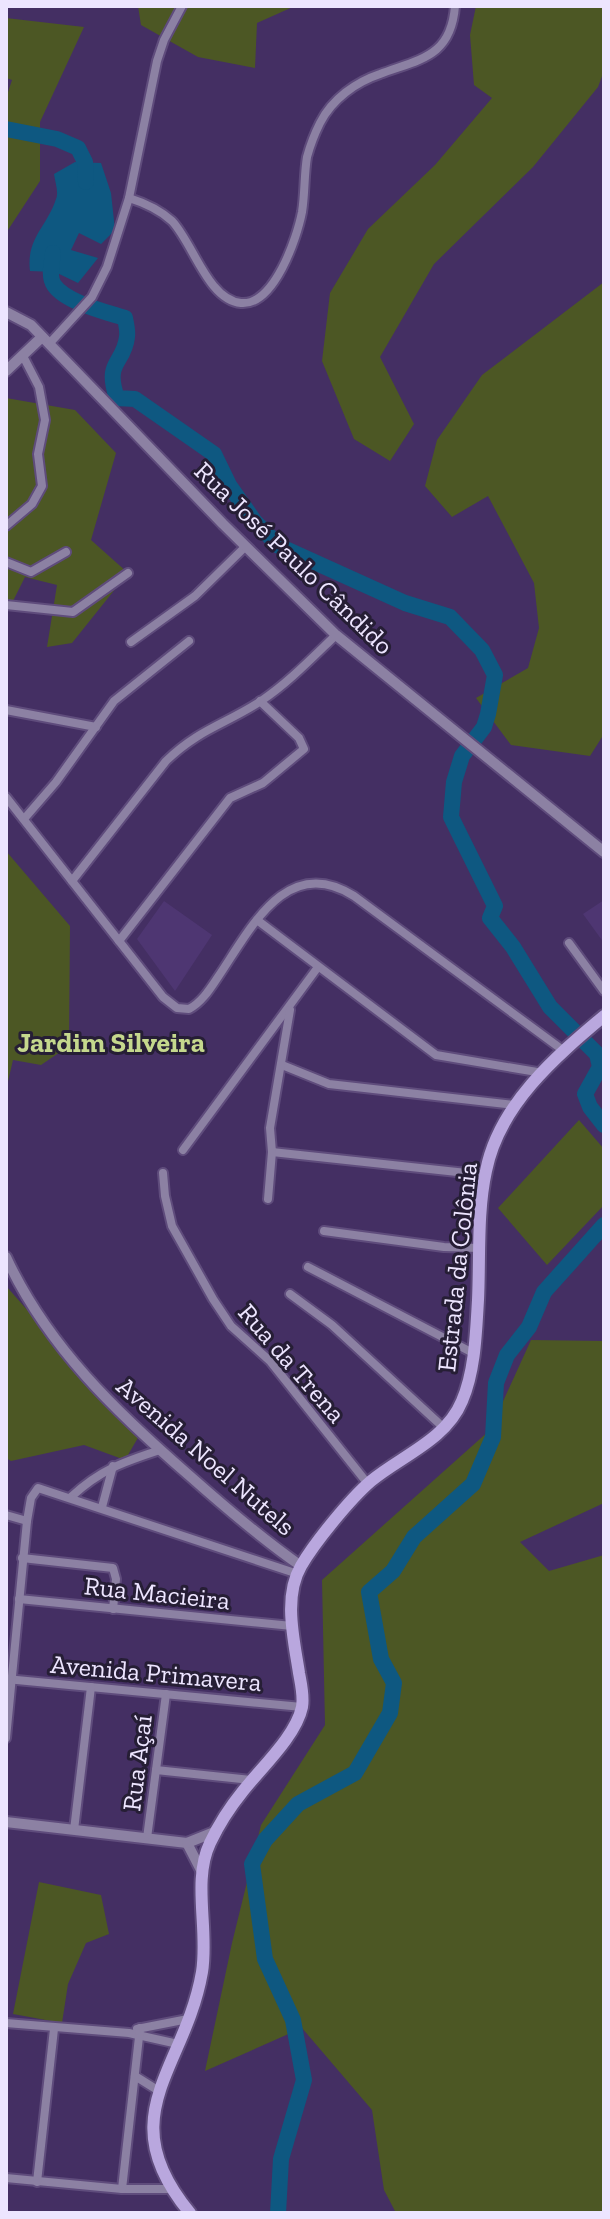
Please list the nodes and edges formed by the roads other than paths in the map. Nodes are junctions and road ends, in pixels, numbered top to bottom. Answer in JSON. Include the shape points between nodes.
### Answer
{"nodes":[{"id":1,"x":182,"y":6,"type":"edge"},
{"id":2,"x":455,"y":6,"type":"edge"},
{"id":3,"x":129,"y":198,"type":"junction"},
{"id":4,"x":6,"y":312,"type":"edge"},
{"id":5,"x":45,"y":341,"type":"junction"},
{"id":6,"x":23,"y":356,"type":"junction"},
{"id":7,"x":6,"y":371,"type":"edge"},
{"id":8,"x":6,"y":526,"type":"edge"},
{"id":9,"x":245,"y":547,"type":"junction"},
{"id":10,"x":66,"y":552,"type":"dead end"},
{"id":11,"x":6,"y":562,"type":"edge"},
{"id":12,"x":128,"y":573,"type":"dead end"},
{"id":13,"x":6,"y":605,"type":"edge"},
{"id":14,"x":336,"y":635,"type":"junction"},
{"id":15,"x":189,"y":641,"type":"dead end"},
{"id":16,"x":131,"y":642,"type":"dead end"},
{"id":17,"x":260,"y":701,"type":"junction"},
{"id":18,"x":6,"y":710,"type":"edge"},
{"id":19,"x":96,"y":727,"type":"junction"},
{"id":20,"x":6,"y":797,"type":"edge"},
{"id":21,"x":24,"y":819,"type":"junction"},
{"id":22,"x":604,"y":852,"type":"edge"},
{"id":23,"x":72,"y":881,"type":"junction"},
{"id":24,"x":257,"y":920,"type":"junction"},
{"id":25,"x":119,"y":941,"type":"junction"},
{"id":26,"x":569,"y":943,"type":"dead end"},
{"id":27,"x":318,"y":967,"type":"junction"},
{"id":28,"x":604,"y":991,"type":"edge"},
{"id":29,"x":291,"y":1007,"type":"junction"},
{"id":30,"x":604,"y":1016,"type":"edge"},
{"id":31,"x":564,"y":1051,"type":"junction"},
{"id":32,"x":282,"y":1065,"type":"junction"},
{"id":33,"x":543,"y":1073,"type":"junction"},
{"id":34,"x":515,"y":1105,"type":"junction"},
{"id":35,"x":183,"y":1150,"type":"dead end"},
{"id":36,"x":272,"y":1152,"type":"junction"},
{"id":37,"x":163,"y":1173,"type":"dead end"},
{"id":38,"x":485,"y":1175,"type":"junction"},
{"id":39,"x":268,"y":1199,"type":"dead end"},
{"id":40,"x":324,"y":1231,"type":"dead end"},
{"id":41,"x":480,"y":1248,"type":"junction"},
{"id":42,"x":6,"y":1257,"type":"edge"},
{"id":43,"x":308,"y":1267,"type":"dead end"},
{"id":44,"x":290,"y":1294,"type":"dead end"},
{"id":45,"x":473,"y":1353,"type":"junction"},
{"id":46,"x":444,"y":1428,"type":"junction"},
{"id":47,"x":160,"y":1450,"type":"junction"},
{"id":48,"x":113,"y":1465,"type":"junction"},
{"id":49,"x":368,"y":1484,"type":"junction"},
{"id":50,"x":71,"y":1497,"type":"junction"},
{"id":51,"x":102,"y":1507,"type":"junction"},
{"id":52,"x":6,"y":1515,"type":"edge"},
{"id":53,"x":27,"y":1521,"type":"junction"},
{"id":54,"x":22,"y":1558,"type":"junction"},
{"id":55,"x":299,"y":1570,"type":"junction"},
{"id":56,"x":19,"y":1599,"type":"junction"},
{"id":57,"x":113,"y":1609,"type":"junction"},
{"id":58,"x":292,"y":1626,"type":"junction"},
{"id":59,"x":9,"y":1679,"type":"edge"},
{"id":60,"x":91,"y":1687,"type":"junction"},
{"id":61,"x":166,"y":1694,"type":"junction"},
{"id":62,"x":302,"y":1707,"type":"junction"},
{"id":63,"x":6,"y":1738,"type":"edge"},
{"id":64,"x":156,"y":1770,"type":"junction"},
{"id":65,"x":251,"y":1780,"type":"junction"},
{"id":66,"x":6,"y":1822,"type":"edge"},
{"id":67,"x":74,"y":1830,"type":"junction"},
{"id":68,"x":217,"y":1831,"type":"junction"},
{"id":69,"x":147,"y":1838,"type":"junction"},
{"id":70,"x":187,"y":1843,"type":"junction"},
{"id":71,"x":203,"y":1874,"type":"junction"},
{"id":72,"x":188,"y":2019,"type":"junction"},
{"id":73,"x":6,"y":2023,"type":"edge"},
{"id":74,"x":54,"y":2029,"type":"junction"},
{"id":75,"x":140,"y":2032,"type":"junction"},
{"id":76,"x":178,"y":2044,"type":"junction"},
{"id":77,"x":135,"y":2076,"type":"junction"},
{"id":78,"x":159,"y":2091,"type":"junction"},
{"id":79,"x":6,"y":2178,"type":"edge"},
{"id":80,"x":37,"y":2182,"type":"junction"},
{"id":81,"x":122,"y":2189,"type":"junction"},
{"id":82,"x":170,"y":2189,"type":"junction"},
{"id":83,"x":190,"y":2213,"type":"edge"}],
"edges":[{"from":1,"to":3,"type":"street","via":[[157,61]]},
{"from":2,"to":3,"type":"street","via":[[450,30],[431,54],[363,81],[325,115],[307,156],[297,232],[261,297],[252,302],[229,300],[174,223]]},
{"from":3,"to":5,"type":"street","via":[[92,297]]},
{"from":4,"to":5,"type":"street","name":"Rua José Paulo Cândido","via":[[31,325]]},
{"from":5,"to":6,"type":"street"},
{"from":5,"to":9,"type":"street","name":"Rua José Paulo Cândido"},
{"from":6,"to":7,"type":"street"},
{"from":6,"to":8,"type":"street","via":[[39,387],[45,420],[38,454],[42,486],[32,504]]},
{"from":9,"to":14,"type":"street","name":"Rua José Paulo Cândido"},
{"from":9,"to":16,"type":"street","via":[[195,596]]},
{"from":10,"to":11,"type":"street","via":[[31,572]]},
{"from":12,"to":13,"type":"street","via":[[73,612]]},
{"from":14,"to":17,"type":"street"},
{"from":14,"to":22,"type":"street","name":"Rua José Paulo Cândido"},
{"from":15,"to":19,"type":"street","via":[[126,689]]},
{"from":17,"to":23,"type":"street","via":[[208,728],[166,761]]},
{"from":17,"to":25,"type":"street","via":[[304,749],[263,783],[230,798]]},
{"from":18,"to":19,"type":"street"},
{"from":19,"to":21,"type":"street"},
{"from":20,"to":21,"type":"street"},
{"from":21,"to":23,"type":"street"},
{"from":23,"to":25,"type":"street"},
{"from":24,"to":25,"type":"street","via":[[194,1007],[183,1010],[169,1004]]},
{"from":24,"to":27,"type":"street"},
{"from":24,"to":31,"type":"street","via":[[291,888],[318,883],[342,889]]},
{"from":26,"to":28,"type":"street"},
{"from":27,"to":29,"type":"street"},
{"from":27,"to":33,"type":"street","via":[[436,1055]]},
{"from":29,"to":32,"type":"street"},
{"from":29,"to":35,"type":"street"},
{"from":30,"to":31,"type":"main road","name":"Estrada da Colônia"},
{"from":31,"to":33,"type":"main road","name":"Estrada da Colônia"},
{"from":32,"to":34,"type":"street","via":[[329,1084]]},
{"from":32,"to":36,"type":"street","via":[[270,1128]]},
{"from":33,"to":34,"type":"main road","name":"Estrada da Colônia"},
{"from":34,"to":38,"type":"main road","name":"Estrada da Colônia","via":[[490,1152]]},
{"from":36,"to":38,"type":"street"},
{"from":36,"to":39,"type":"street"},
{"from":37,"to":49,"type":"street","name":"Rua da Trena","via":[[172,1226],[213,1299]]},
{"from":38,"to":41,"type":"main road","name":"Estrada da Colônia"},
{"from":40,"to":41,"type":"street"},
{"from":41,"to":45,"type":"main road","name":"Estrada da Colônia"},
{"from":42,"to":47,"type":"street","name":"Avenida Noel Nutels","via":[[25,1297],[64,1351]]},
{"from":43,"to":45,"type":"street"},
{"from":44,"to":46,"type":"street","via":[[332,1325]]},
{"from":45,"to":46,"type":"main road","name":"Estrada da Colônia","via":[[461,1405]]},
{"from":46,"to":49,"type":"main road","name":"Estrada da Colônia"},
{"from":47,"to":48,"type":"street"},
{"from":47,"to":55,"type":"street","name":"Avenida Noel Nutels"},
{"from":48,"to":50,"type":"street"},
{"from":48,"to":51,"type":"street"},
{"from":49,"to":55,"type":"main road","name":"Estrada da Colônia"},
{"from":50,"to":51,"type":"street"},
{"from":50,"to":53,"type":"street","via":[[38,1488]]},
{"from":51,"to":55,"type":"street"},
{"from":52,"to":53,"type":"street"},
{"from":53,"to":54,"type":"street"},
{"from":54,"to":56,"type":"street"},
{"from":54,"to":57,"type":"street","via":[[113,1568]]},
{"from":55,"to":58,"type":"main road"},
{"from":56,"to":57,"type":"street","name":"Rua Macieira"},
{"from":56,"to":59,"type":"street"},
{"from":57,"to":58,"type":"street","name":"Rua Macieira"},
{"from":58,"to":62,"type":"main road"},
{"from":59,"to":60,"type":"street","name":"Avenida Primavera"},
{"from":59,"to":63,"type":"street"},
{"from":60,"to":61,"type":"street","name":"Avenida Primavera"},
{"from":60,"to":67,"type":"street"},
{"from":61,"to":62,"type":"street","name":"Avenida Primavera"},
{"from":61,"to":64,"type":"street","name":"Rua Açaí"},
{"from":62,"to":65,"type":"main road","via":[[290,1732]]},
{"from":64,"to":65,"type":"street"},
{"from":64,"to":69,"type":"street","name":"Rua Açaí"},
{"from":65,"to":68,"type":"main road"},
{"from":66,"to":67,"type":"street"},
{"from":67,"to":69,"type":"street"},
{"from":68,"to":70,"type":"street"},
{"from":68,"to":71,"type":"main road"},
{"from":69,"to":70,"type":"street"},
{"from":70,"to":71,"type":"street"},
{"from":71,"to":72,"type":"main road","via":[[205,1946]]},
{"from":72,"to":75,"type":"street"},
{"from":72,"to":76,"type":"main road"},
{"from":73,"to":74,"type":"street"},
{"from":74,"to":75,"type":"street"},
{"from":74,"to":80,"type":"street"},
{"from":75,"to":76,"type":"street"},
{"from":75,"to":77,"type":"street"},
{"from":76,"to":78,"type":"main road"},
{"from":77,"to":78,"type":"street"},
{"from":77,"to":81,"type":"street"},
{"from":78,"to":82,"type":"main road","via":[[153,2141]]},
{"from":79,"to":80,"type":"street"},
{"from":80,"to":81,"type":"street"},
{"from":81,"to":82,"type":"street"},
{"from":82,"to":83,"type":"main road"}]}
